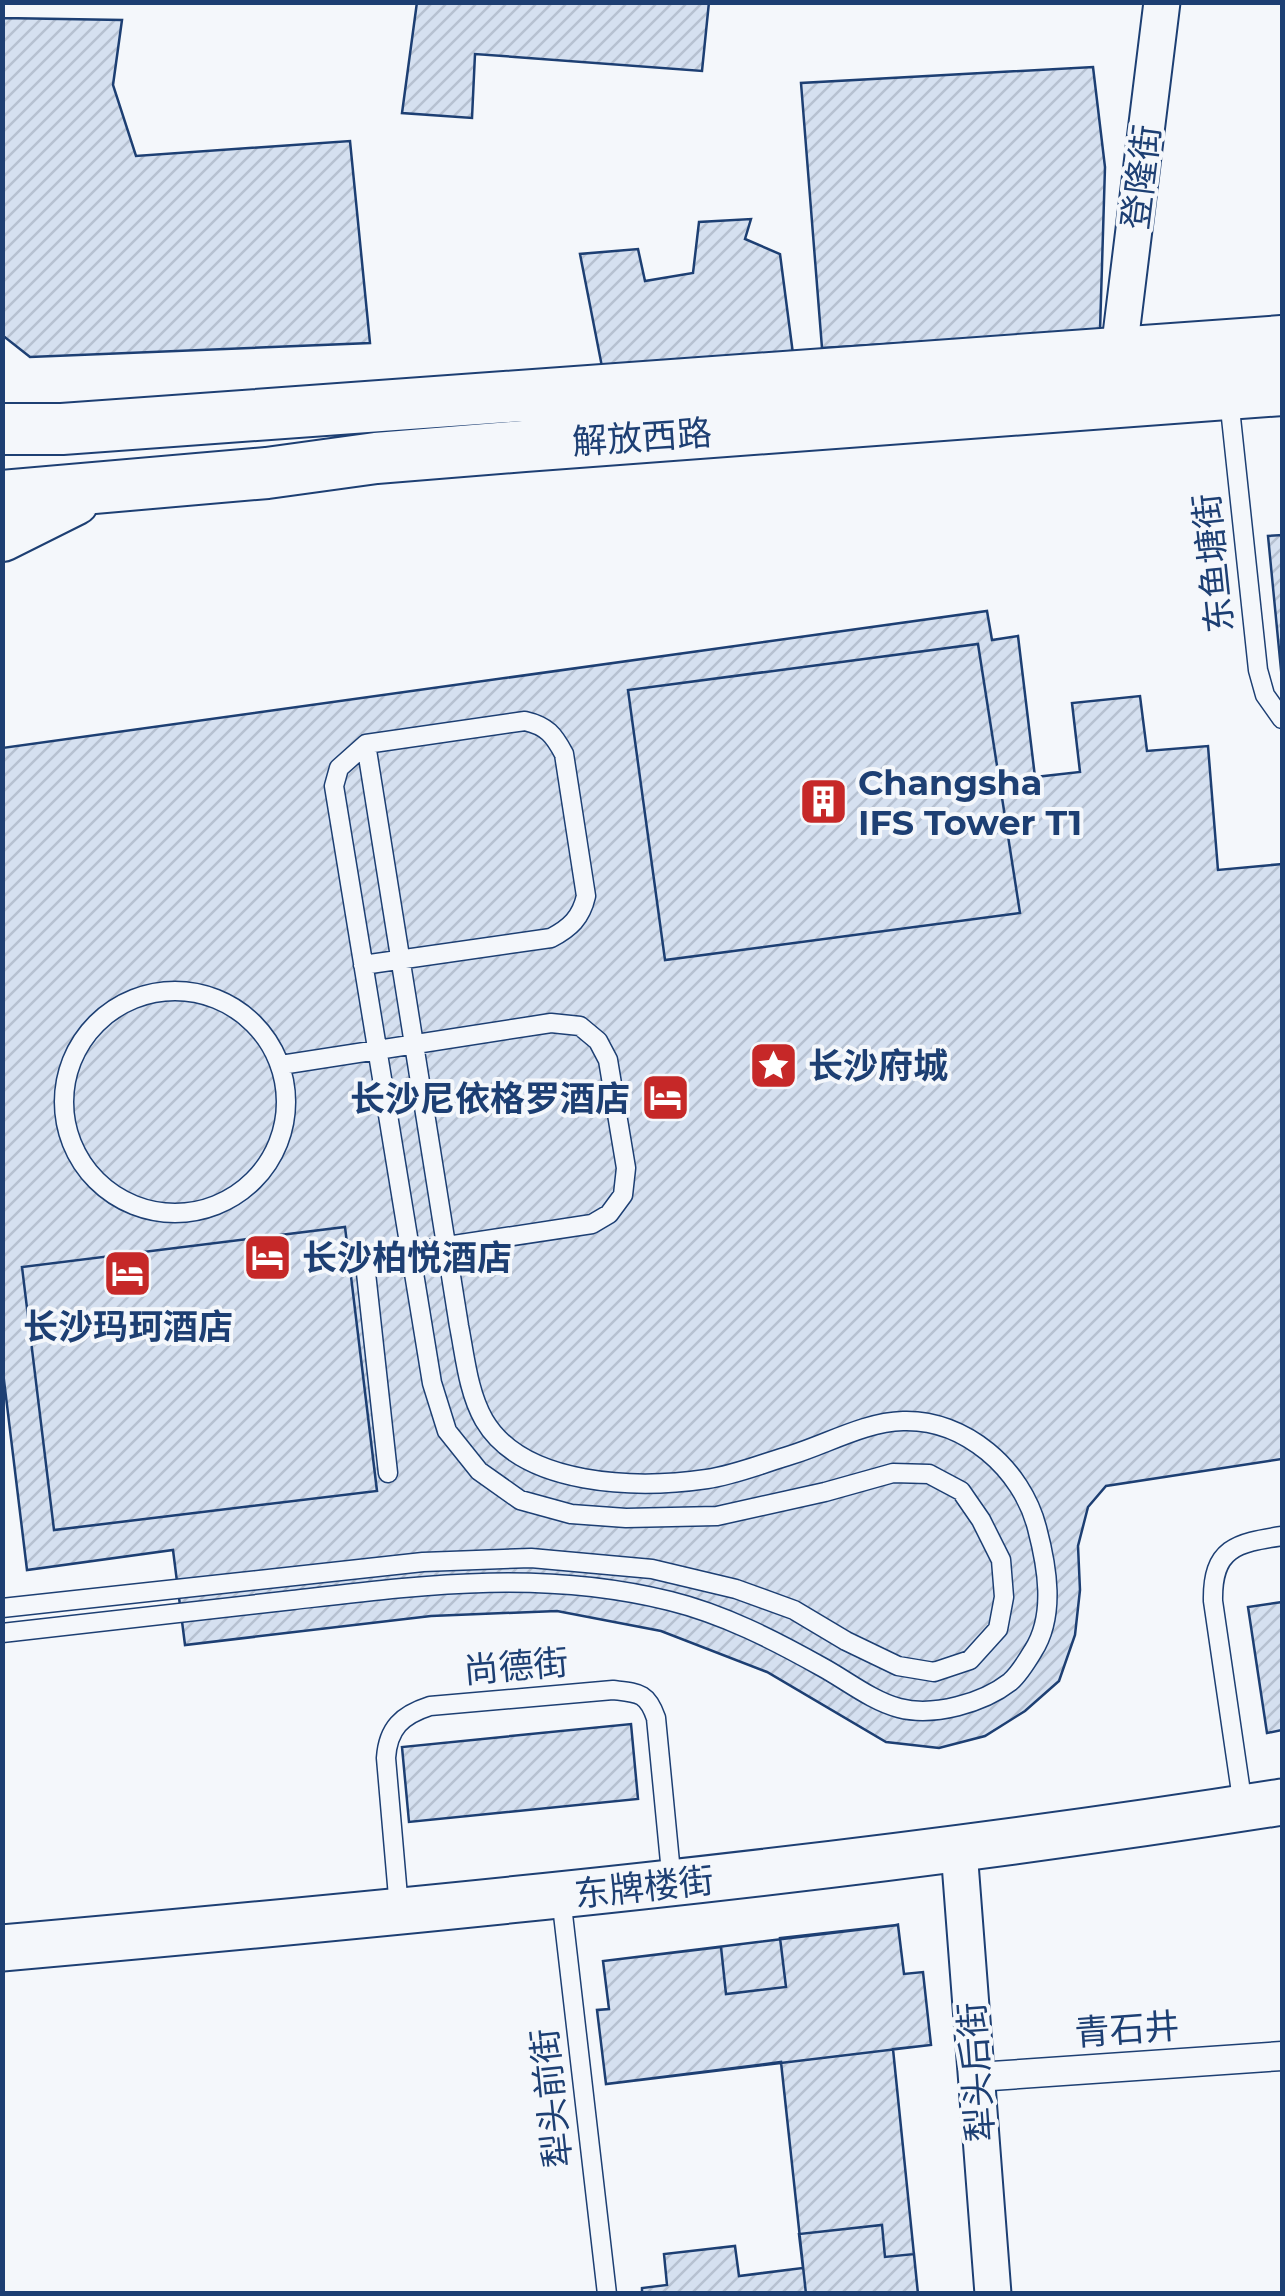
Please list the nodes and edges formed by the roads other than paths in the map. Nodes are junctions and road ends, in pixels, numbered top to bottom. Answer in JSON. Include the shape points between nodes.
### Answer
{"nodes":[{"id":1,"x":1162,"y":2,"type":"edge"},
{"id":2,"x":1282,"y":340,"type":"edge"},
{"id":3,"x":1119,"y":351,"type":"junction"},
{"id":4,"x":1282,"y":390,"type":"edge"},
{"id":5,"x":1228,"y":393,"type":"junction"},
{"id":6,"x":2,"y":429,"type":"edge"},
{"id":7,"x":99,"y":488,"type":"junction"},
{"id":8,"x":2,"y":496,"type":"edge"},
{"id":9,"x":2,"y":536,"type":"edge"},
{"id":10,"x":1282,"y":719,"type":"edge"},
{"id":11,"x":366,"y":744,"type":"junction"},
{"id":12,"x":401,"y":960,"type":"junction"},
{"id":13,"x":363,"y":965,"type":"junction"},
{"id":14,"x":414,"y":1044,"type":"junction"},
{"id":15,"x":377,"y":1050,"type":"junction"},
{"id":16,"x":281,"y":1065,"type":"junction"},
{"id":17,"x":447,"y":1247,"type":"junction"},
{"id":18,"x":410,"y":1252,"type":"junction"},
{"id":19,"x":388,"y":1473,"type":"dead end"},
{"id":20,"x":1282,"y":1536,"type":"edge"},
{"id":21,"x":2,"y":1608,"type":"edge"},
{"id":22,"x":2,"y":1633,"type":"edge"},
{"id":23,"x":1263,"y":1805,"type":"edge"},
{"id":24,"x":959,"y":1850,"type":"junction"},
{"id":25,"x":672,"y":1884,"type":"junction"},
{"id":26,"x":561,"y":1896,"type":"junction"},
{"id":27,"x":400,"y":1912,"type":"junction"},
{"id":28,"x":2,"y":1948,"type":"edge"},
{"id":29,"x":1282,"y":2056,"type":"edge"},
{"id":30,"x":977,"y":2077,"type":"junction"},
{"id":31,"x":607,"y":2294,"type":"edge"},
{"id":32,"x":993,"y":2294,"type":"edge"}],
"edges":[{"from":1,"to":3,"type":"street","name":"登隆街"},
{"from":2,"to":3,"type":"main road","name":"解放西路"},
{"from":3,"to":6,"type":"main road","name":"解放西路"},
{"from":4,"to":5,"type":"main road","name":"解放西路"},
{"from":5,"to":7,"type":"main road","name":"解放西路","via":[[487,449]]},
{"from":5,"to":10,"type":"lane","name":"东鱼塘街","via":[[1258,670]]},
{"from":7,"to":8,"type":"main road","name":"解放西路"},
{"from":7,"to":9,"type":"main road"},
{"from":11,"to":12,"type":"lane"},
{"from":11,"to":12,"type":"lane","via":[[525,721],[543,725],[564,754],[586,896],[582,912],[551,938]]},
{"from":11,"to":13,"type":"lane","via":[[338,768],[334,786]]},
{"from":12,"to":13,"type":"lane"},
{"from":12,"to":14,"type":"lane"},
{"from":13,"to":15,"type":"lane"},
{"from":14,"to":15,"type":"lane"},
{"from":14,"to":17,"type":"lane"},
{"from":14,"to":17,"type":"lane","via":[[551,1024],[580,1026],[608,1060],[626,1168],[623,1195],[592,1224]]},
{"from":15,"to":16,"type":"lane"},
{"from":15,"to":18,"type":"lane"},
{"from":16,"to":16,"type":"lane","via":[[263,1032],[235,1007],[182,992],[127,1001],[97,1023],[75,1052],[64,1089],[66,1125],[79,1159],[102,1187],[134,1206],[170,1214],[206,1210],[239,1194],[266,1169],[282,1137],[288,1101]]},
{"from":17,"to":18,"type":"lane"},
{"from":17,"to":22,"type":"lane","via":[[482,1418],[506,1448],[535,1465],[622,1482],[708,1479],[898,1420],[932,1422],[990,1454],[1016,1480],[1046,1562],[1047,1607],[1038,1645],[1013,1680],[977,1701],[901,1708],[777,1642],[674,1602],[532,1580],[428,1584]]},
{"from":18,"to":19,"type":"lane","via":[[373,1261],[366,1274]]},
{"from":18,"to":21,"type":"lane","via":[[447,1431],[479,1471],[520,1500],[571,1514],[717,1516],[893,1474],[929,1474],[961,1491],[1001,1560],[998,1630],[970,1660],[934,1672],[898,1666],[794,1610],[736,1588],[652,1570],[531,1558],[423,1562]]},
{"from":20,"to":23,"type":"lane","via":[[1241,1543],[1218,1562],[1212,1578]]},
{"from":23,"to":24,"type":"street","name":"东牌楼街"},
{"from":24,"to":25,"type":"street","name":"东牌楼街"},
{"from":24,"to":30,"type":"street","name":"犁头后街"},
{"from":25,"to":26,"type":"street","name":"东牌楼街"},
{"from":25,"to":27,"type":"lane","name":"尚德街","via":[[656,1718],[638,1692],[430,1706],[410,1712],[387,1740]]},
{"from":26,"to":27,"type":"street","name":"东牌楼街"},
{"from":26,"to":31,"type":"lane","name":"犁头前街"},
{"from":27,"to":28,"type":"street","name":"东牌楼街"},
{"from":29,"to":30,"type":"street","name":"青石井"},
{"from":30,"to":32,"type":"street","name":"犁头后街"}]}
